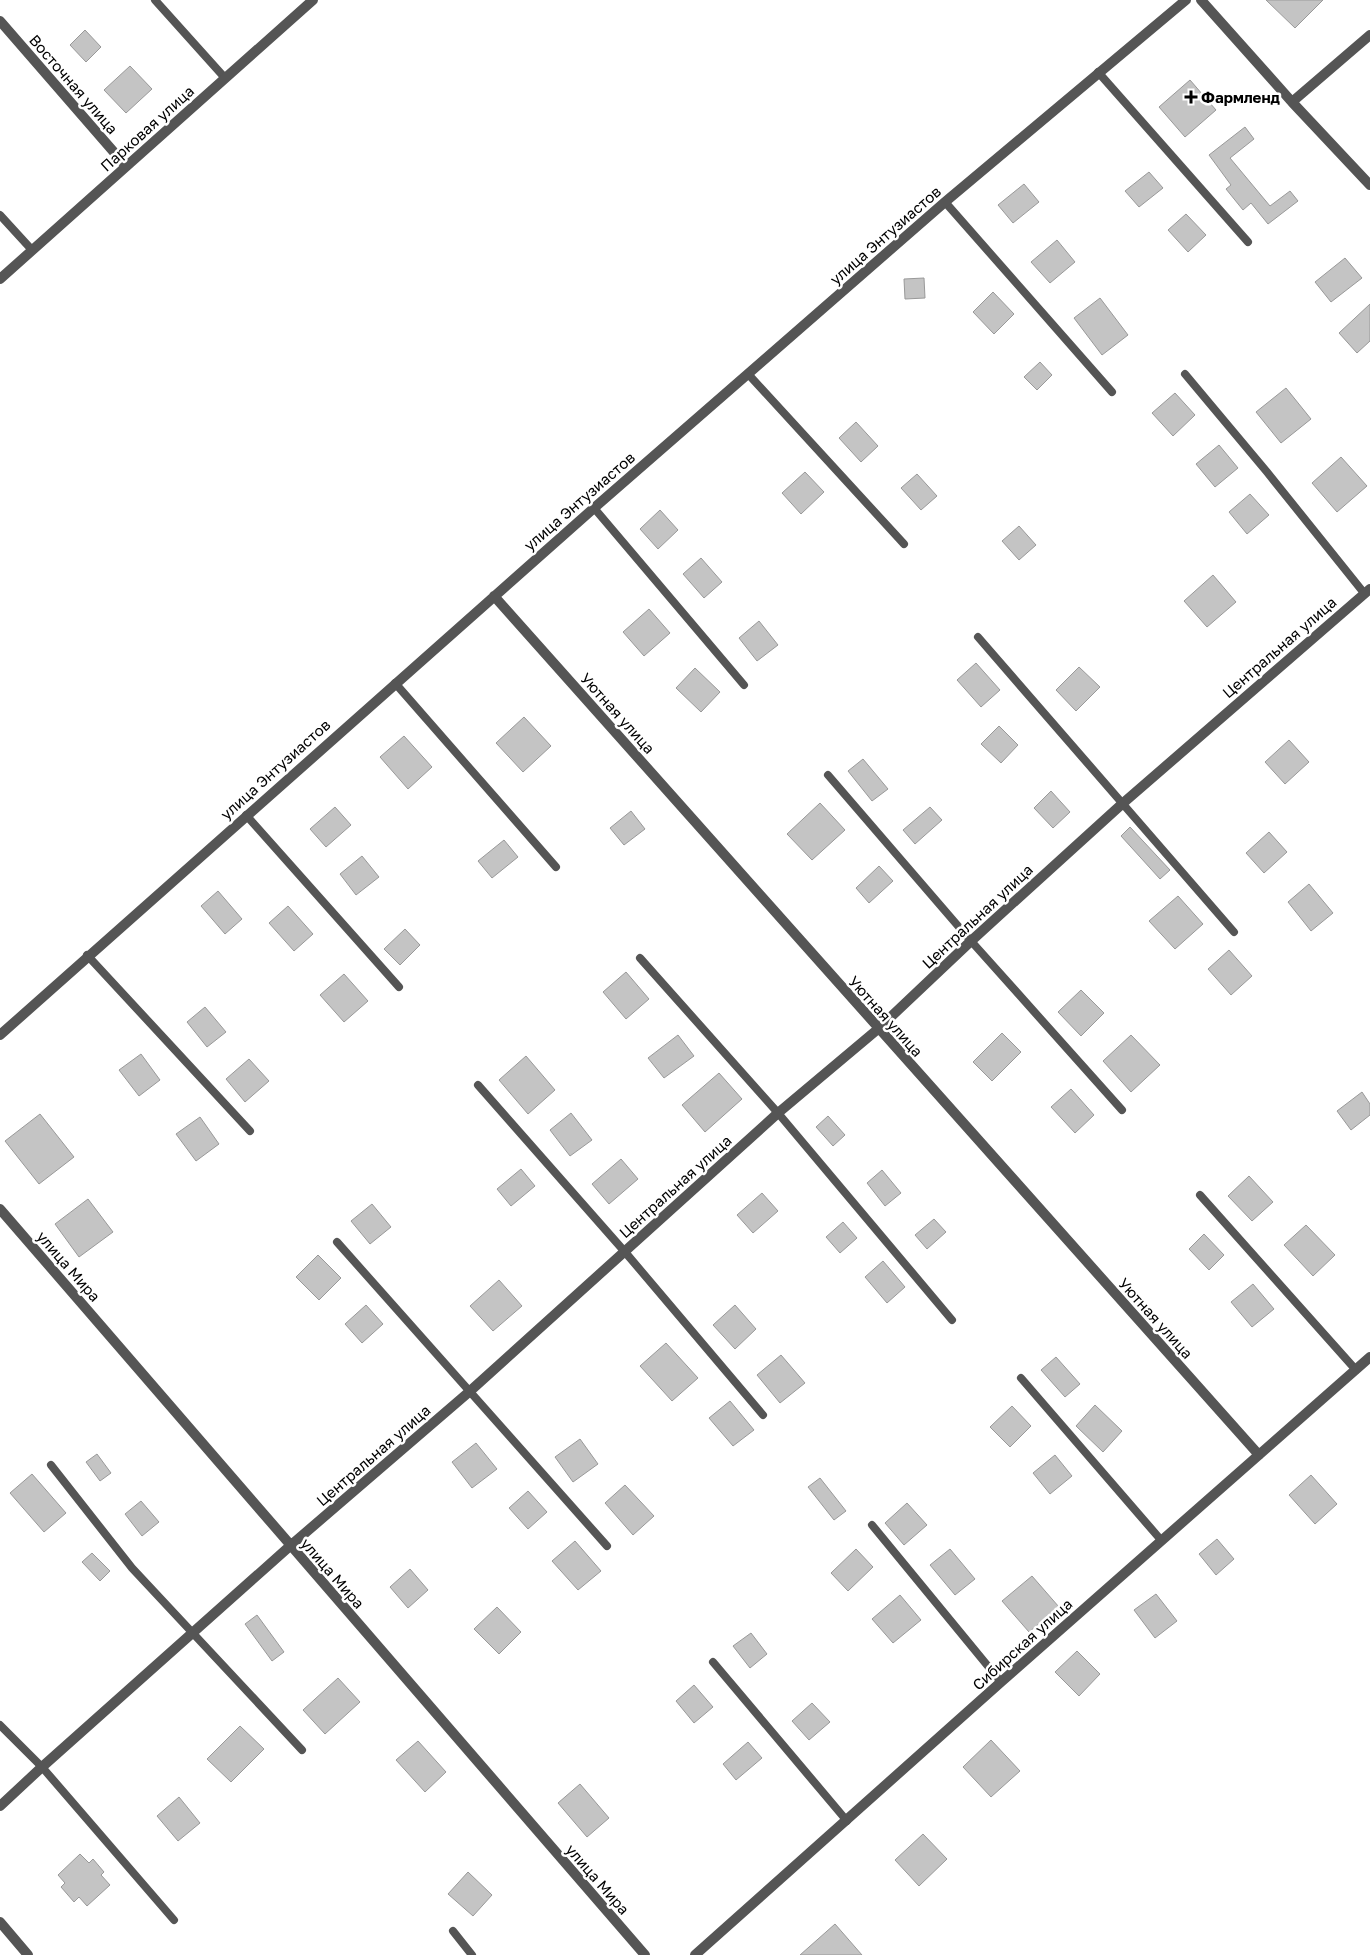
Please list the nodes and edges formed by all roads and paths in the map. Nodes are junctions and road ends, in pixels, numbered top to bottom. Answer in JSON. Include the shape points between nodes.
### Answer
{"nodes":[{"id":1,"x":155,"y":0,"type":"edge"},
{"id":2,"x":314,"y":0,"type":"edge"},
{"id":3,"x":1186,"y":0,"type":"edge"},
{"id":4,"x":1201,"y":0,"type":"edge"},
{"id":5,"x":0,"y":21,"type":"edge"},
{"id":6,"x":1370,"y":35,"type":"edge"},
{"id":7,"x":1098,"y":72,"type":"junction"},
{"id":8,"x":225,"y":78,"type":"junction"},
{"id":9,"x":1292,"y":102,"type":"junction"},
{"id":10,"x":126,"y":166,"type":"junction"},
{"id":11,"x":1370,"y":185,"type":"edge"},
{"id":12,"x":945,"y":202,"type":"junction"},
{"id":13,"x":0,"y":215,"type":"edge"},
{"id":14,"x":1248,"y":242,"type":"dead end"},
{"id":15,"x":32,"y":250,"type":"junction"},
{"id":16,"x":0,"y":279,"type":"edge"},
{"id":17,"x":1185,"y":374,"type":"dead end"},
{"id":18,"x":749,"y":375,"type":"junction"},
{"id":19,"x":1112,"y":392,"type":"dead end"},
{"id":20,"x":594,"y":508,"type":"junction"},
{"id":21,"x":904,"y":544,"type":"dead end"},
{"id":22,"x":1367,"y":591,"type":"edge"},
{"id":23,"x":494,"y":596,"type":"junction"},
{"id":24,"x":978,"y":637,"type":"dead end"},
{"id":25,"x":395,"y":683,"type":"junction"},
{"id":26,"x":744,"y":685,"type":"dead end"},
{"id":27,"x":828,"y":775,"type":"dead end"},
{"id":28,"x":1122,"y":804,"type":"junction"},
{"id":29,"x":246,"y":815,"type":"junction"},
{"id":30,"x":556,"y":867,"type":"dead end"},
{"id":31,"x":1234,"y":932,"type":"dead end"},
{"id":32,"x":971,"y":941,"type":"junction"},
{"id":33,"x":87,"y":955,"type":"junction"},
{"id":34,"x":640,"y":958,"type":"dead end"},
{"id":35,"x":399,"y":987,"type":"dead end"},
{"id":36,"x":878,"y":1029,"type":"junction"},
{"id":37,"x":0,"y":1034,"type":"edge"},
{"id":38,"x":478,"y":1085,"type":"dead end"},
{"id":39,"x":1122,"y":1110,"type":"dead end"},
{"id":40,"x":778,"y":1114,"type":"junction"},
{"id":41,"x":250,"y":1132,"type":"dead end"},
{"id":42,"x":1200,"y":1195,"type":"dead end"},
{"id":43,"x":0,"y":1209,"type":"edge"},
{"id":44,"x":337,"y":1242,"type":"dead end"},
{"id":45,"x":625,"y":1252,"type":"junction"},
{"id":46,"x":952,"y":1320,"type":"dead end"},
{"id":47,"x":1370,"y":1356,"type":"edge"},
{"id":48,"x":1356,"y":1370,"type":"junction"},
{"id":49,"x":1021,"y":1378,"type":"dead end"},
{"id":50,"x":469,"y":1392,"type":"junction"},
{"id":51,"x":763,"y":1414,"type":"dead end"},
{"id":52,"x":1259,"y":1455,"type":"junction"},
{"id":53,"x":51,"y":1465,"type":"dead end"},
{"id":54,"x":872,"y":1525,"type":"dead end"},
{"id":55,"x":1161,"y":1540,"type":"junction"},
{"id":56,"x":290,"y":1546,"type":"junction"},
{"id":57,"x":607,"y":1546,"type":"dead end"},
{"id":58,"x":194,"y":1632,"type":"junction"},
{"id":59,"x":713,"y":1662,"type":"dead end"},
{"id":60,"x":1001,"y":1682,"type":"junction"},
{"id":61,"x":0,"y":1725,"type":"edge"},
{"id":62,"x":302,"y":1750,"type":"dead end"},
{"id":63,"x":42,"y":1767,"type":"junction"},
{"id":64,"x":0,"y":1806,"type":"edge"},
{"id":65,"x":847,"y":1821,"type":"junction"},
{"id":66,"x":174,"y":1920,"type":"dead end"},
{"id":67,"x":0,"y":1922,"type":"edge"},
{"id":68,"x":453,"y":1931,"type":"dead end"},
{"id":69,"x":28,"y":1955,"type":"edge"},
{"id":70,"x":472,"y":1955,"type":"edge"},
{"id":71,"x":645,"y":1955,"type":"edge"},
{"id":72,"x":695,"y":1955,"type":"edge"}],
"edges":[{"from":1,"to":8,"type":"lane"},
{"from":2,"to":8,"type":"street","name":"Парковая улица"},
{"from":3,"to":7,"type":"street","name":"улица Энтузиастов"},
{"from":4,"to":9,"type":"street"},
{"from":5,"to":10,"type":"street","name":"Восточная улица"},
{"from":6,"to":9,"type":"street"},
{"from":7,"to":12,"type":"street","name":"улица Энтузиастов"},
{"from":7,"to":14,"type":"lane"},
{"from":8,"to":10,"type":"street","name":"Парковая улица"},
{"from":9,"to":11,"type":"street"},
{"from":10,"to":15,"type":"street","name":"Парковая улица"},
{"from":12,"to":18,"type":"street","name":"улица Энтузиастов"},
{"from":12,"to":19,"type":"lane"},
{"from":13,"to":15,"type":"lane"},
{"from":15,"to":16,"type":"street","name":"Парковая улица"},
{"from":17,"to":22,"type":"lane"},
{"from":18,"to":20,"type":"street","name":"улица Энтузиастов"},
{"from":18,"to":21,"type":"lane"},
{"from":20,"to":23,"type":"street","name":"улица Энтузиастов"},
{"from":20,"to":26,"type":"lane"},
{"from":22,"to":28,"type":"street","name":"Центральная улица"},
{"from":23,"to":25,"type":"street","name":"улица Энтузиастов"},
{"from":23,"to":36,"type":"street","name":"Уютная улица"},
{"from":24,"to":28,"type":"lane"},
{"from":25,"to":29,"type":"street","name":"улица Энтузиастов"},
{"from":25,"to":30,"type":"lane"},
{"from":27,"to":32,"type":"lane"},
{"from":28,"to":31,"type":"lane"},
{"from":28,"to":32,"type":"street","name":"Центральная улица"},
{"from":29,"to":33,"type":"street","name":"улица Энтузиастов"},
{"from":29,"to":35,"type":"lane"},
{"from":32,"to":36,"type":"street","name":"Центральная улица"},
{"from":32,"to":39,"type":"lane"},
{"from":33,"to":37,"type":"street","name":"улица Энтузиастов"},
{"from":33,"to":41,"type":"lane"},
{"from":34,"to":40,"type":"lane"},
{"from":36,"to":40,"type":"street","name":"Центральная улица"},
{"from":36,"to":52,"type":"street","name":"Уютная улица"},
{"from":38,"to":45,"type":"lane"},
{"from":40,"to":45,"type":"street","name":"Центральная улица"},
{"from":40,"to":46,"type":"lane"},
{"from":42,"to":48,"type":"lane"},
{"from":43,"to":56,"type":"street","name":"улица Мира"},
{"from":44,"to":50,"type":"lane"},
{"from":45,"to":50,"type":"street","name":"Центральная улица"},
{"from":45,"to":51,"type":"lane"},
{"from":47,"to":48,"type":"street","name":"Сибирская улица"},
{"from":48,"to":52,"type":"street","name":"Сибирская улица"},
{"from":49,"to":55,"type":"lane"},
{"from":50,"to":56,"type":"street","name":"Центральная улица"},
{"from":50,"to":57,"type":"lane"},
{"from":52,"to":55,"type":"street","name":"Сибирская улица"},
{"from":53,"to":58,"type":"lane","via":[[132,1568]]},
{"from":54,"to":60,"type":"lane"},
{"from":55,"to":60,"type":"street","name":"Сибирская улица"},
{"from":56,"to":58,"type":"street","name":"Центральная улица"},
{"from":56,"to":71,"type":"street","name":"улица Мира"},
{"from":58,"to":62,"type":"lane"},
{"from":58,"to":63,"type":"street","name":"Центральная улица"},
{"from":59,"to":65,"type":"lane"},
{"from":60,"to":65,"type":"street","name":"Сибирская улица"},
{"from":61,"to":63,"type":"lane"},
{"from":63,"to":64,"type":"street","name":"Центральная улица"},
{"from":63,"to":66,"type":"lane"},
{"from":65,"to":72,"type":"street","name":"Сибирская улица"},
{"from":67,"to":69,"type":"street"},
{"from":68,"to":70,"type":"lane"}]}
